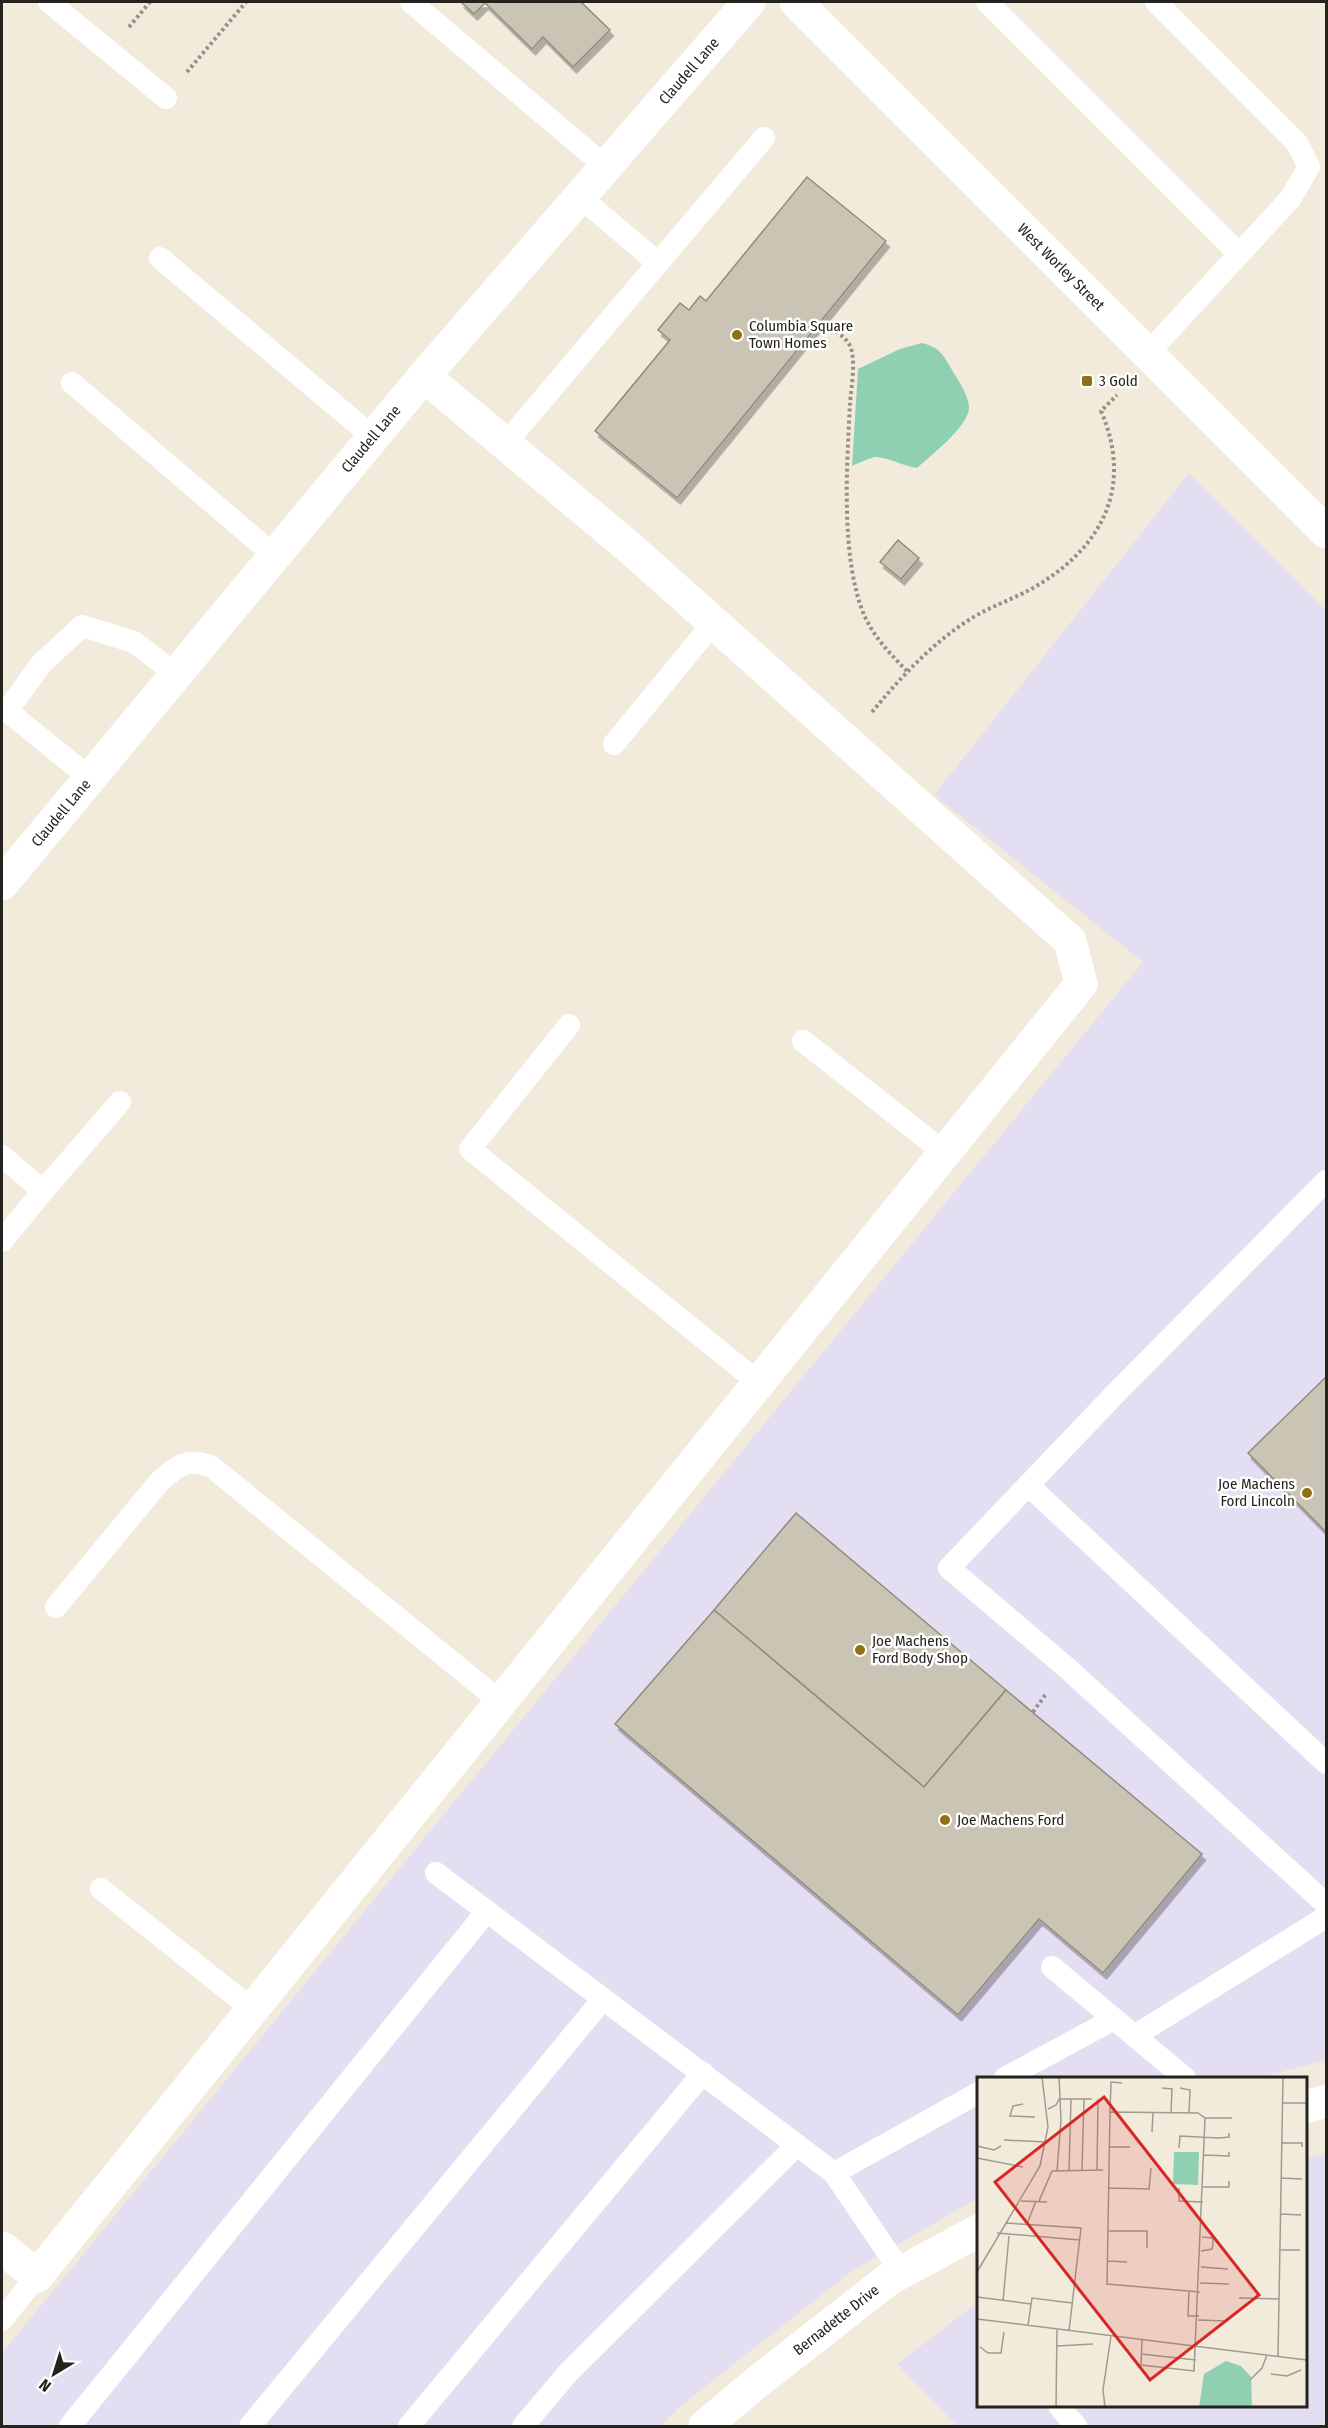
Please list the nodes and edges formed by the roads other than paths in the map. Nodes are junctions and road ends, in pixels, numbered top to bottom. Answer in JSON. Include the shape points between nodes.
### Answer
{"nodes":[{"id":1,"x":49,"y":2,"type":"edge"},
{"id":2,"x":411,"y":2,"type":"edge"},
{"id":3,"x":749,"y":2,"type":"edge"},
{"id":4,"x":796,"y":2,"type":"edge"},
{"id":5,"x":987,"y":2,"type":"edge"},
{"id":6,"x":1156,"y":2,"type":"edge"},
{"id":7,"x":166,"y":98,"type":"road end"},
{"id":8,"x":764,"y":138,"type":"dead end"},
{"id":9,"x":606,"y":167,"type":"junction"},
{"id":10,"x":580,"y":197,"type":"junction"},
{"id":11,"x":1239,"y":254,"type":"junction"},
{"id":12,"x":160,"y":258,"type":"dead end"},
{"id":13,"x":658,"y":263,"type":"junction"},
{"id":14,"x":1148,"y":353,"type":"junction"},
{"id":15,"x":424,"y":376,"type":"junction"},
{"id":16,"x":72,"y":383,"type":"dead end"},
{"id":17,"x":373,"y":437,"type":"junction"},
{"id":18,"x":505,"y":444,"type":"junction"},
{"id":19,"x":1326,"y":532,"type":"edge"},
{"id":20,"x":275,"y":555,"type":"junction"},
{"id":21,"x":714,"y":622,"type":"junction"},
{"id":22,"x":176,"y":674,"type":"junction"},
{"id":23,"x":614,"y":744,"type":"dead end"},
{"id":24,"x":90,"y":778,"type":"junction"},
{"id":25,"x":2,"y":884,"type":"edge"},
{"id":26,"x":569,"y":1025,"type":"dead end"},
{"id":27,"x":803,"y":1041,"type":"dead end"},
{"id":28,"x":120,"y":1102,"type":"dead end"},
{"id":29,"x":945,"y":1153,"type":"junction"},
{"id":30,"x":2,"y":1156,"type":"edge"},
{"id":31,"x":1326,"y":1181,"type":"edge"},
{"id":32,"x":43,"y":1191,"type":"junction"},
{"id":33,"x":2,"y":1241,"type":"edge"},
{"id":34,"x":759,"y":1383,"type":"junction"},
{"id":35,"x":1028,"y":1485,"type":"junction"},
{"id":36,"x":56,"y":1607,"type":"dead end"},
{"id":37,"x":501,"y":1702,"type":"junction"},
{"id":38,"x":1326,"y":1763,"type":"edge"},
{"id":39,"x":436,"y":1873,"type":"dead end"},
{"id":40,"x":101,"y":1889,"type":"dead end"},
{"id":41,"x":1326,"y":1904,"type":"edge"},
{"id":42,"x":487,"y":1911,"type":"junction"},
{"id":43,"x":1326,"y":1917,"type":"edge"},
{"id":44,"x":1052,"y":1967,"type":"dead end"},
{"id":45,"x":603,"y":1999,"type":"junction"},
{"id":46,"x":253,"y":2010,"type":"junction"},
{"id":47,"x":1114,"y":2019,"type":"junction"},
{"id":48,"x":1134,"y":2036,"type":"junction"},
{"id":49,"x":703,"y":2073,"type":"junction"},
{"id":50,"x":1009,"y":2077,"type":"edge"},
{"id":51,"x":1183,"y":2077,"type":"edge"},
{"id":52,"x":977,"y":2094,"type":"edge"},
{"id":53,"x":1326,"y":2101,"type":"edge"},
{"id":54,"x":1307,"y":2106,"type":"edge"},
{"id":55,"x":797,"y":2145,"type":"junction"},
{"id":56,"x":834,"y":2173,"type":"junction"},
{"id":57,"x":977,"y":2232,"type":"edge"},
{"id":58,"x":2,"y":2248,"type":"edge"},
{"id":59,"x":901,"y":2272,"type":"junction"},
{"id":60,"x":37,"y":2276,"type":"junction"},
{"id":61,"x":2,"y":2320,"type":"edge"},
{"id":62,"x":1060,"y":2407,"type":"edge"},
{"id":63,"x":70,"y":2427,"type":"edge"},
{"id":64,"x":250,"y":2427,"type":"edge"},
{"id":65,"x":409,"y":2427,"type":"edge"},
{"id":66,"x":523,"y":2427,"type":"edge"},
{"id":67,"x":705,"y":2427,"type":"edge"},
{"id":68,"x":1076,"y":2427,"type":"edge"}],
"edges":[{"from":1,"to":7,"type":"lane"},
{"from":2,"to":9,"type":"lane"},
{"from":3,"to":9,"type":"street","name":"Claudell Lane"},
{"from":4,"to":14,"type":"street","name":"West Worley Street"},
{"from":5,"to":11,"type":"lane"},
{"from":6,"to":11,"type":"lane","via":[[1297,143],[1309,167],[1290,199]]},
{"from":8,"to":13,"type":"lane"},
{"from":9,"to":10,"type":"street","name":"Claudell Lane"},
{"from":10,"to":13,"type":"lane"},
{"from":10,"to":15,"type":"street","name":"Claudell Lane"},
{"from":11,"to":14,"type":"lane"},
{"from":12,"to":17,"type":"lane"},
{"from":13,"to":18,"type":"lane"},
{"from":14,"to":19,"type":"street","name":"West Worley Street"},
{"from":15,"to":17,"type":"street","name":"Claudell Lane"},
{"from":15,"to":18,"type":"street"},
{"from":16,"to":20,"type":"lane"},
{"from":17,"to":20,"type":"street","name":"Claudell Lane"},
{"from":18,"to":21,"type":"street"},
{"from":20,"to":22,"type":"street","name":"Claudell Lane"},
{"from":21,"to":23,"type":"lane"},
{"from":21,"to":29,"type":"street","via":[[1070,941],[1081,984]]},
{"from":22,"to":24,"type":"street","name":"Claudell Lane"},
{"from":22,"to":24,"type":"lane","via":[[134,642],[82,626],[41,664],[7,711]]},
{"from":24,"to":25,"type":"street","name":"Claudell Lane"},
{"from":26,"to":34,"type":"lane","via":[[470,1149]]},
{"from":27,"to":29,"type":"lane"},
{"from":28,"to":32,"type":"lane"},
{"from":29,"to":34,"type":"street"},
{"from":30,"to":32,"type":"lane"},
{"from":31,"to":35,"type":"lane"},
{"from":32,"to":33,"type":"lane"},
{"from":34,"to":37,"type":"street"},
{"from":35,"to":38,"type":"lane"},
{"from":35,"to":41,"type":"lane","via":[[949,1568],[1067,1668]]},
{"from":36,"to":37,"type":"lane","via":[[160,1482],[188,1461],[200,1462],[212,1467]]},
{"from":37,"to":46,"type":"street"},
{"from":39,"to":42,"type":"lane"},
{"from":40,"to":46,"type":"lane"},
{"from":42,"to":45,"type":"lane"},
{"from":42,"to":63,"type":"lane"},
{"from":43,"to":48,"type":"lane"},
{"from":44,"to":47,"type":"lane"},
{"from":45,"to":49,"type":"lane"},
{"from":45,"to":64,"type":"lane"},
{"from":46,"to":60,"type":"street"},
{"from":47,"to":48,"type":"lane"},
{"from":47,"to":50,"type":"lane"},
{"from":48,"to":51,"type":"lane"},
{"from":49,"to":55,"type":"lane"},
{"from":49,"to":65,"type":"lane"},
{"from":52,"to":56,"type":"lane"},
{"from":53,"to":54,"type":"street"},
{"from":55,"to":56,"type":"lane"},
{"from":55,"to":66,"type":"lane","via":[[568,2373]]},
{"from":56,"to":59,"type":"lane"},
{"from":57,"to":59,"type":"street","name":"Bernadette Drive"},
{"from":58,"to":60,"type":"street"},
{"from":59,"to":67,"type":"street","name":"Bernadette Drive"},
{"from":60,"to":61,"type":"lane"},
{"from":62,"to":68,"type":"lane"}]}
